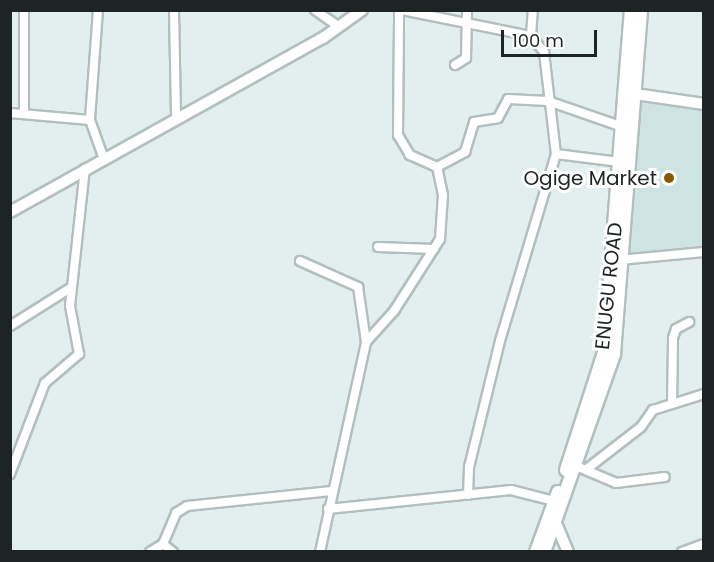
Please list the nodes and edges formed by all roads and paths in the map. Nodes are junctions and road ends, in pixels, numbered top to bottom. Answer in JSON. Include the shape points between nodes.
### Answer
{"nodes":[{"id":1,"x":98,"y":10,"type":"edge"},
{"id":2,"x":174,"y":10,"type":"edge"},
{"id":3,"x":315,"y":10,"type":"edge"},
{"id":4,"x":362,"y":10,"type":"edge"},
{"id":5,"x":401,"y":10,"type":"edge"},
{"id":6,"x":467,"y":10,"type":"edge"},
{"id":7,"x":533,"y":10,"type":"edge"},
{"id":8,"x":631,"y":10,"type":"edge"},
{"id":9,"x":641,"y":10,"type":"edge"},
{"id":10,"x":24,"y":13,"type":"dead end"},
{"id":11,"x":470,"y":26,"type":"junction"},
{"id":12,"x":339,"y":27,"type":"junction"},
{"id":13,"x":531,"y":36,"type":"junction"},
{"id":14,"x":454,"y":66,"type":"dead end"},
{"id":15,"x":635,"y":94,"type":"junction"},
{"id":16,"x":548,"y":101,"type":"junction"},
{"id":17,"x":704,"y":105,"type":"edge"},
{"id":18,"x":10,"y":113,"type":"edge"},
{"id":19,"x":24,"y":113,"type":"junction"},
{"id":20,"x":176,"y":119,"type":"junction"},
{"id":21,"x":90,"y":120,"type":"junction"},
{"id":22,"x":623,"y":127,"type":"junction"},
{"id":23,"x":556,"y":154,"type":"junction"},
{"id":24,"x":104,"y":159,"type":"junction"},
{"id":25,"x":620,"y":162,"type":"junction"},
{"id":26,"x":436,"y":167,"type":"junction"},
{"id":27,"x":85,"y":169,"type":"junction"},
{"id":28,"x":10,"y":212,"type":"edge"},
{"id":29,"x":378,"y":247,"type":"dead end"},
{"id":30,"x":434,"y":249,"type":"junction"},
{"id":31,"x":704,"y":252,"type":"edge"},
{"id":32,"x":619,"y":260,"type":"junction"},
{"id":33,"x":300,"y":261,"type":"dead end"},
{"id":34,"x":72,"y":287,"type":"junction"},
{"id":35,"x":689,"y":322,"type":"dead end"},
{"id":36,"x":10,"y":326,"type":"edge"},
{"id":37,"x":366,"y":342,"type":"junction"},
{"id":38,"x":704,"y":394,"type":"edge"},
{"id":39,"x":672,"y":404,"type":"junction"},
{"id":40,"x":582,"y":467,"type":"junction"},
{"id":41,"x":10,"y":474,"type":"edge"},
{"id":42,"x":665,"y":477,"type":"dead end"},
{"id":43,"x":331,"y":491,"type":"junction"},
{"id":44,"x":468,"y":495,"type":"junction"},
{"id":45,"x":328,"y":509,"type":"junction"},
{"id":46,"x":554,"y":510,"type":"junction"},
{"id":47,"x":163,"y":544,"type":"junction"},
{"id":48,"x":704,"y":544,"type":"edge"},
{"id":49,"x":150,"y":552,"type":"edge"},
{"id":50,"x":173,"y":552,"type":"edge"},
{"id":51,"x":320,"y":552,"type":"edge"},
{"id":52,"x":536,"y":552,"type":"edge"},
{"id":53,"x":544,"y":552,"type":"edge"},
{"id":54,"x":568,"y":552,"type":"edge"},
{"id":55,"x":682,"y":552,"type":"edge"}],
"edges":[{"from":1,"to":21,"type":"street"},
{"from":2,"to":20,"type":"street"},
{"from":3,"to":12,"type":"street"},
{"from":4,"to":12,"type":"street"},
{"from":5,"to":11,"type":"street"},
{"from":5,"to":26,"type":"street","via":[[400,143],[410,155]]},
{"from":6,"to":11,"type":"street"},
{"from":7,"to":13,"type":"street"},
{"from":8,"to":22,"type":"main road","name":"ENUGU ROAD"},
{"from":9,"to":15,"type":"main road"},
{"from":10,"to":19,"type":"street"},
{"from":11,"to":13,"type":"street"},
{"from":11,"to":14,"type":"street","via":[[466,58]]},
{"from":12,"to":20,"type":"street"},
{"from":13,"to":16,"type":"street","via":[[544,52]]},
{"from":15,"to":17,"type":"street"},
{"from":15,"to":32,"type":"main road"},
{"from":16,"to":22,"type":"street"},
{"from":16,"to":23,"type":"street"},
{"from":16,"to":26,"type":"street","via":[[507,100],[498,118],[474,122],[465,152]]},
{"from":18,"to":19,"type":"street"},
{"from":19,"to":21,"type":"street"},
{"from":20,"to":24,"type":"street"},
{"from":21,"to":24,"type":"street"},
{"from":22,"to":25,"type":"main road","name":"ENUGU ROAD"},
{"from":23,"to":25,"type":"street"},
{"from":23,"to":44,"type":"street","via":[[497,352],[468,467]]},
{"from":24,"to":27,"type":"street"},
{"from":25,"to":32,"type":"main road","name":"ENUGU ROAD"},
{"from":26,"to":30,"type":"street","via":[[443,195]]},
{"from":27,"to":28,"type":"street"},
{"from":27,"to":34,"type":"street"},
{"from":29,"to":30,"type":"street"},
{"from":30,"to":37,"type":"street","via":[[394,311]]},
{"from":31,"to":32,"type":"street"},
{"from":32,"to":40,"type":"main road","via":[[614,354]]},
{"from":32,"to":46,"type":"main road","name":"ENUGU ROAD","via":[[604,352]]},
{"from":33,"to":37,"type":"street","via":[[356,284]]},
{"from":34,"to":36,"type":"street"},
{"from":34,"to":41,"type":"street","via":[[79,354],[45,384]]},
{"from":35,"to":39,"type":"street","via":[[674,332]]},
{"from":37,"to":43,"type":"street"},
{"from":38,"to":39,"type":"street"},
{"from":39,"to":40,"type":"street","via":[[653,410],[641,428]]},
{"from":40,"to":42,"type":"street","via":[[615,483]]},
{"from":40,"to":46,"type":"main road"},
{"from":43,"to":45,"type":"street"},
{"from":43,"to":47,"type":"street","via":[[187,506],[176,513]]},
{"from":44,"to":45,"type":"street"},
{"from":44,"to":46,"type":"street","via":[[512,490]]},
{"from":45,"to":51,"type":"street"},
{"from":46,"to":52,"type":"main road","name":"ENUGU ROAD"},
{"from":46,"to":53,"type":"main road"},
{"from":46,"to":54,"type":"street"},
{"from":47,"to":49,"type":"street"},
{"from":47,"to":50,"type":"street"},
{"from":48,"to":55,"type":"street"}]}
